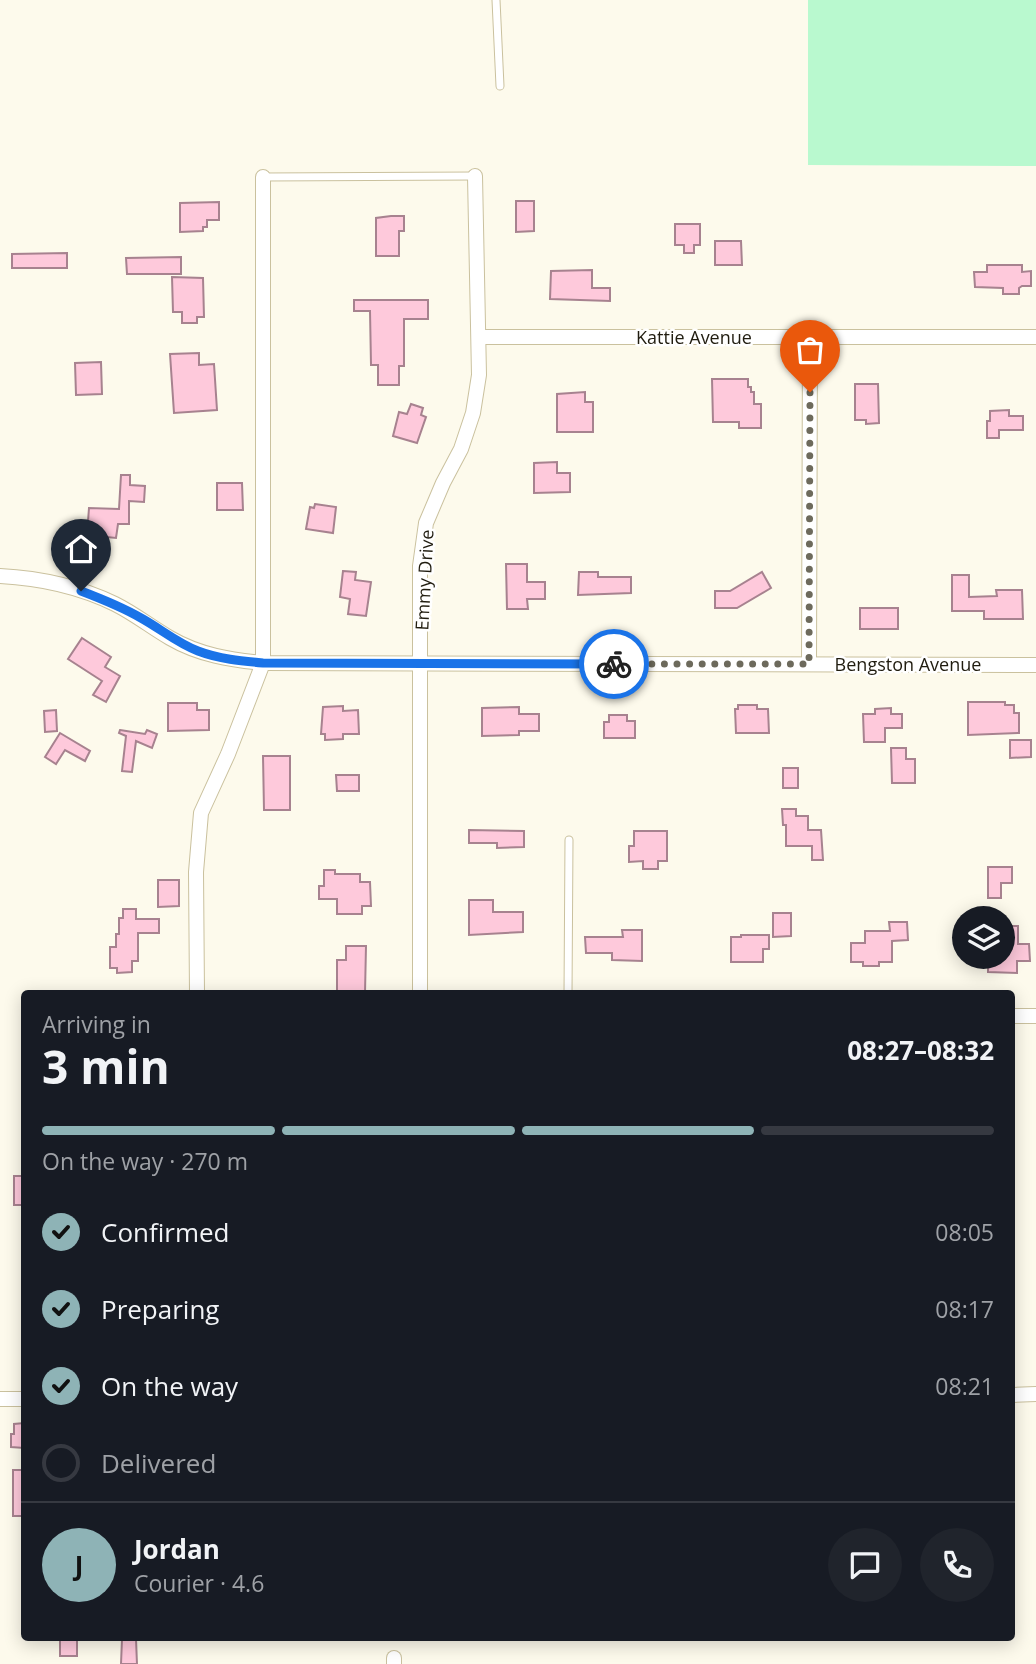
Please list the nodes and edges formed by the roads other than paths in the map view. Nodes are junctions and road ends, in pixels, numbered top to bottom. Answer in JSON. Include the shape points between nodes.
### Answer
{"nodes":[{"id":1,"x":496,"y":0,"type":"edge"},
{"id":2,"x":500,"y":86,"type":"dead end"},
{"id":3,"x":475,"y":176,"type":"joint"},
{"id":4,"x":262,"y":177,"type":"joint"},
{"id":5,"x":479,"y":337,"type":"junction"},
{"id":6,"x":810,"y":337,"type":"junction"},
{"id":7,"x":1036,"y":337,"type":"edge"},
{"id":8,"x":0,"y":576,"type":"edge"},
{"id":9,"x":263,"y":663,"type":"junction"},
{"id":10,"x":420,"y":664,"type":"junction"},
{"id":11,"x":809,"y":664,"type":"junction"},
{"id":12,"x":1036,"y":665,"type":"edge"},
{"id":13,"x":569,"y":840,"type":"dead end"},
{"id":14,"x":197,"y":990,"type":"edge"},
{"id":15,"x":420,"y":990,"type":"edge"},
{"id":16,"x":568,"y":990,"type":"edge"},
{"id":17,"x":1015,"y":1016,"type":"edge"},
{"id":18,"x":1036,"y":1016,"type":"edge"},
{"id":19,"x":1015,"y":1395,"type":"edge"},
{"id":20,"x":1036,"y":1395,"type":"edge"},
{"id":21,"x":0,"y":1399,"type":"edge"},
{"id":22,"x":21,"y":1399,"type":"edge"}],
"edges":[{"from":1,"to":2,"type":"lane"},
{"from":3,"to":4,"type":"lane"},
{"from":3,"to":5,"type":"street","name":"Emmy Drive"},
{"from":4,"to":9,"type":"street"},
{"from":5,"to":6,"type":"street","name":"Kattie Avenue"},
{"from":5,"to":10,"type":"street","name":"Emmy Drive","via":[[473,413],[426,523],[420,566]]},
{"from":6,"to":7,"type":"street","name":"Kattie Avenue"},
{"from":6,"to":11,"type":"street"},
{"from":8,"to":9,"type":"street","name":"Bengston Avenue","via":[[81,591],[113,603],[200,652]]},
{"from":9,"to":10,"type":"street","name":"Bengston Avenue"},
{"from":9,"to":14,"type":"street","via":[[201,813]]},
{"from":10,"to":11,"type":"street","name":"Bengston Avenue"},
{"from":10,"to":15,"type":"street","name":"Emmy Drive"},
{"from":11,"to":12,"type":"street","name":"Bengston Avenue"},
{"from":13,"to":16,"type":"lane"},
{"from":17,"to":18,"type":"street"},
{"from":19,"to":20,"type":"street"},
{"from":21,"to":22,"type":"street"}]}
